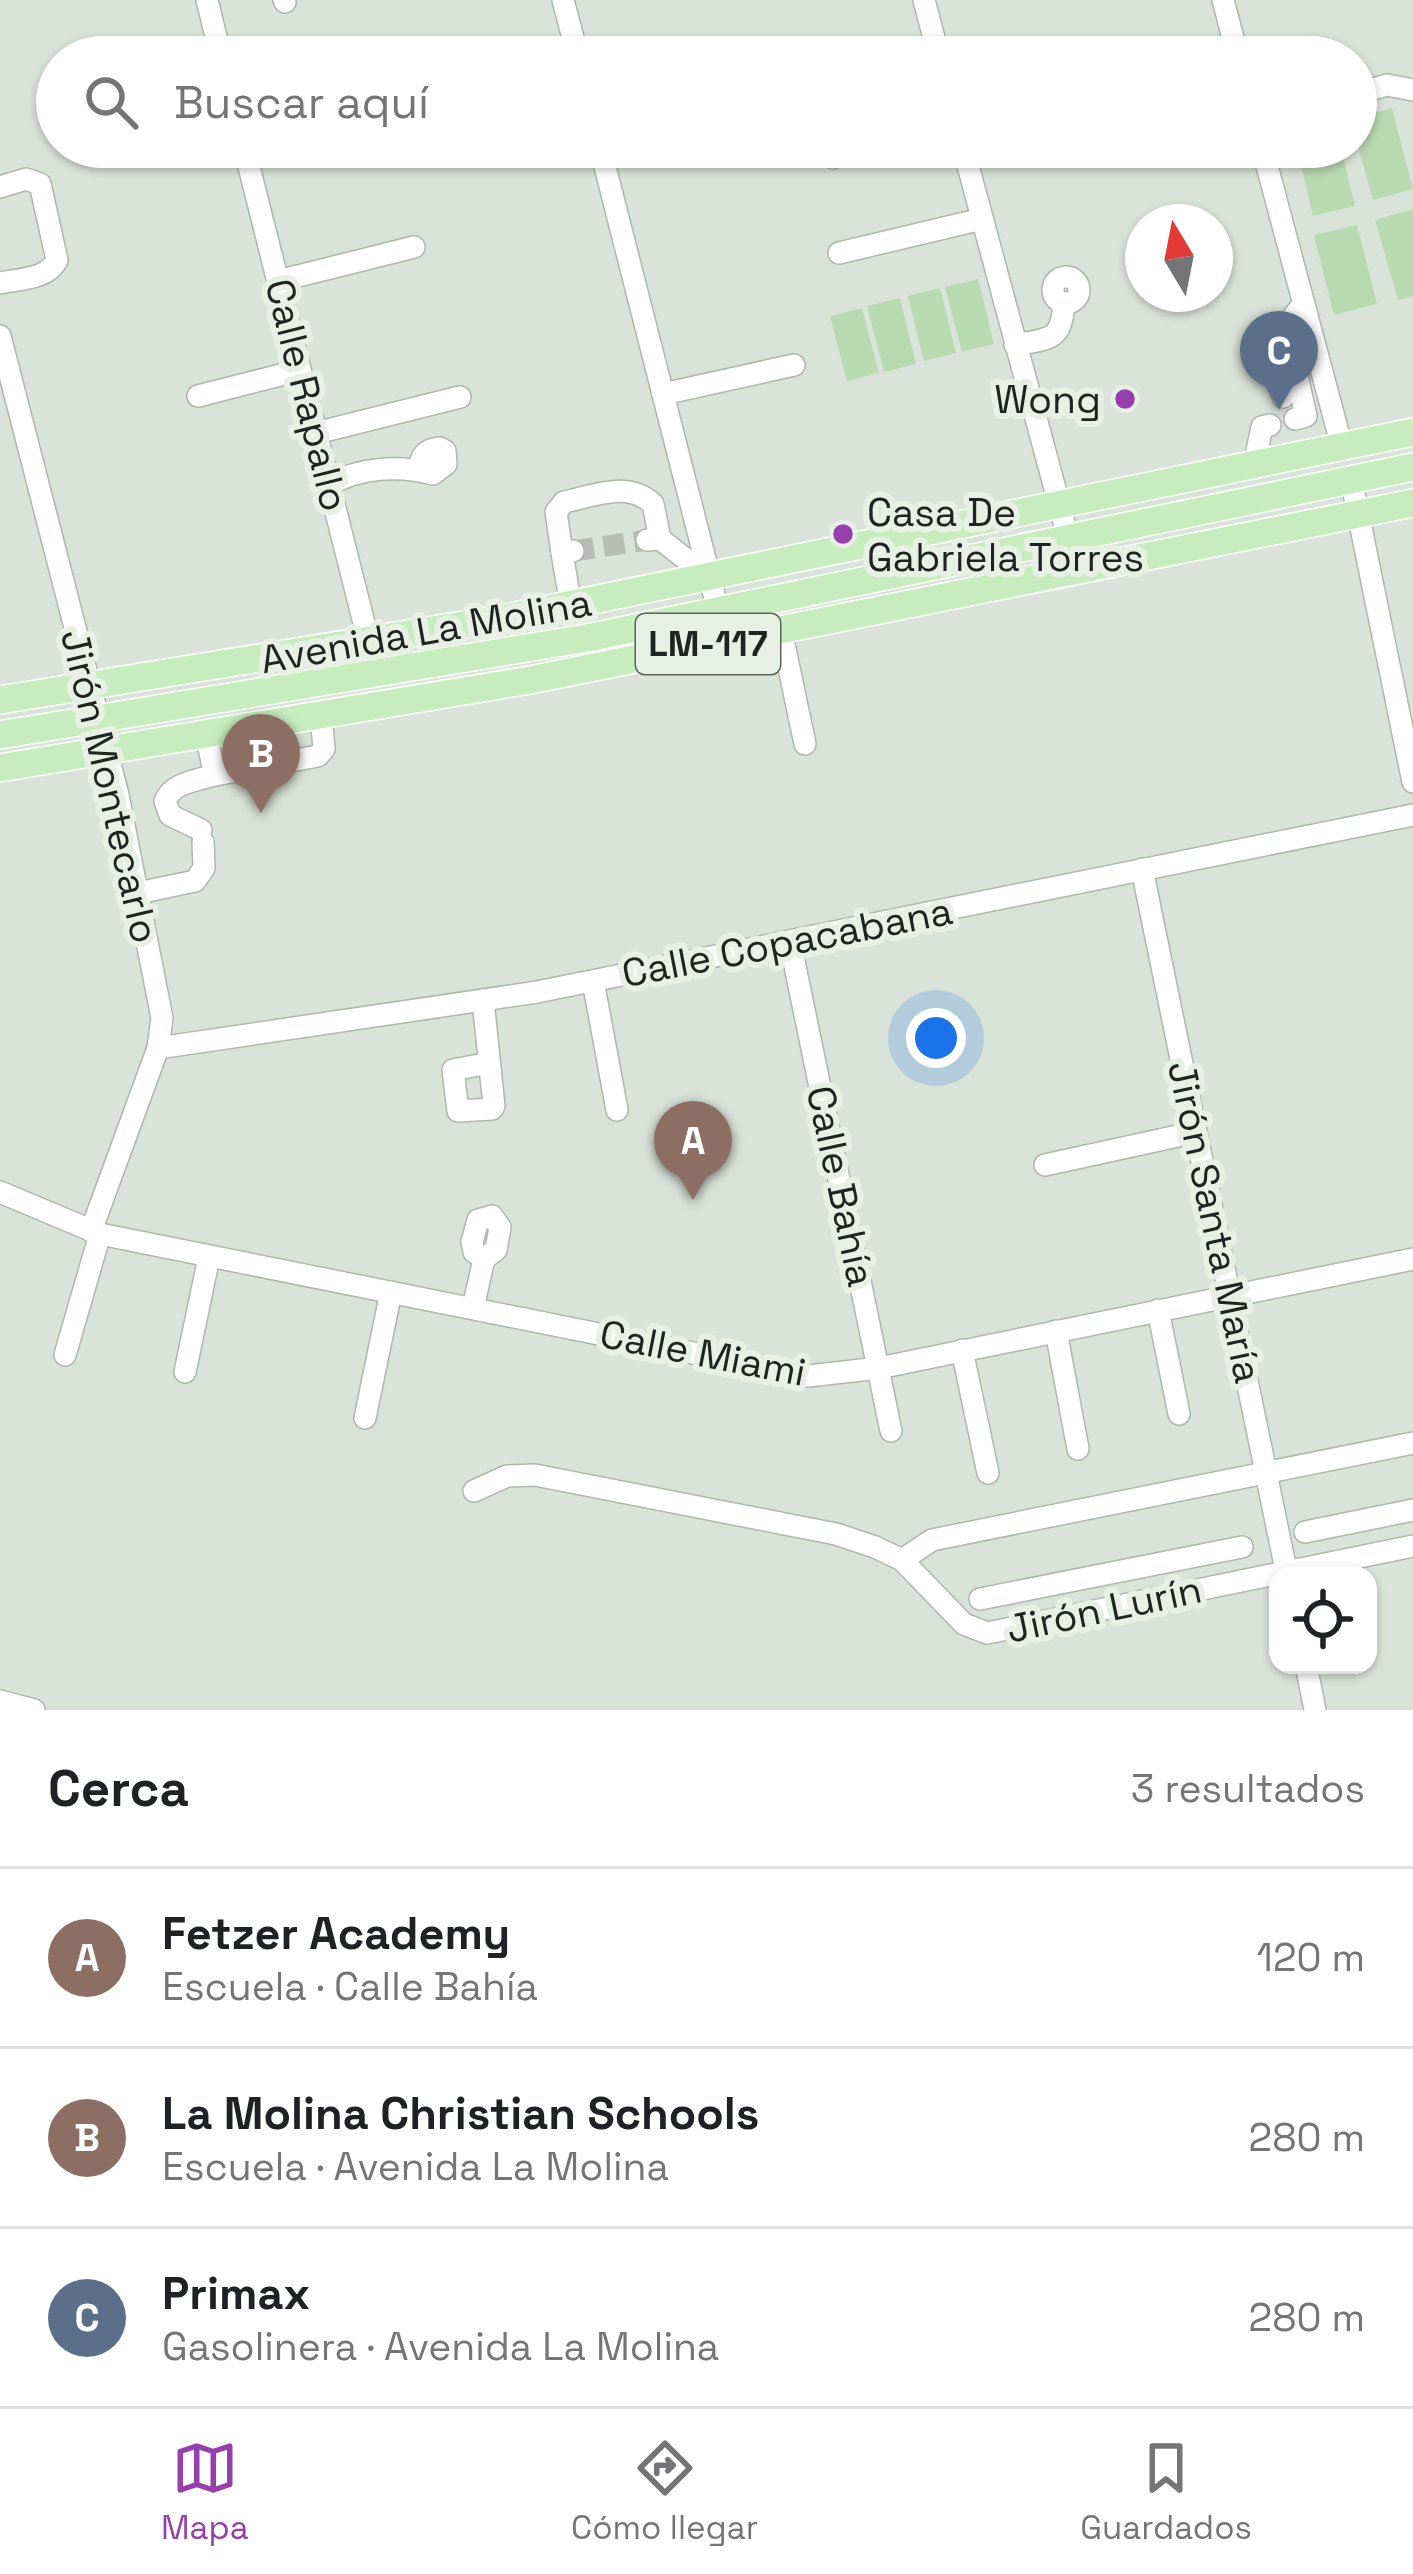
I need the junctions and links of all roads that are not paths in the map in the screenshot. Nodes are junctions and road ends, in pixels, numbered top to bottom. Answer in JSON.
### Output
{"nodes":[{"id":1,"x":207,"y":0,"type":"edge"},
{"id":2,"x":563,"y":0,"type":"edge"},
{"id":3,"x":924,"y":0,"type":"edge"},
{"id":4,"x":1223,"y":0,"type":"edge"},
{"id":5,"x":216,"y":36,"type":"edge"},
{"id":6,"x":572,"y":36,"type":"edge"},
{"id":7,"x":933,"y":36,"type":"edge"},
{"id":8,"x":1232,"y":36,"type":"edge"},
{"id":9,"x":1377,"y":89,"type":"edge"},
{"id":10,"x":1413,"y":90,"type":"edge"},
{"id":11,"x":249,"y":168,"type":"edge"},
{"id":12,"x":605,"y":168,"type":"edge"},
{"id":13,"x":969,"y":168,"type":"edge"},
{"id":14,"x":1268,"y":168,"type":"edge"},
{"id":15,"x":0,"y":187,"type":"edge"},
{"id":16,"x":982,"y":219,"type":"junction"},
{"id":17,"x":414,"y":247,"type":"dead end"},
{"id":18,"x":839,"y":253,"type":"dead end"},
{"id":19,"x":278,"y":281,"type":"junction"},
{"id":20,"x":0,"y":284,"type":"edge"},
{"id":21,"x":1064,"y":303,"type":"dead end"},
{"id":22,"x":1304,"y":303,"type":"junction"},
{"id":23,"x":1286,"y":326,"type":"junction"},
{"id":24,"x":0,"y":336,"type":"edge"},
{"id":25,"x":1015,"y":345,"type":"junction"},
{"id":26,"x":794,"y":365,"type":"dead end"},
{"id":27,"x":300,"y":370,"type":"junction"},
{"id":28,"x":662,"y":394,"type":"junction"},
{"id":29,"x":198,"y":396,"type":"dead end"},
{"id":30,"x":1283,"y":397,"type":"dead end"},
{"id":31,"x":460,"y":398,"type":"dead end"},
{"id":32,"x":1270,"y":425,"type":"dead end"},
{"id":33,"x":316,"y":433,"type":"junction"},
{"id":34,"x":1316,"y":433,"type":"junction"},
{"id":35,"x":1413,"y":433,"type":"edge"},
{"id":36,"x":1413,"y":463,"type":"edge"},
{"id":37,"x":1254,"y":465,"type":"junction"},
{"id":38,"x":419,"y":469,"type":"dead end"},
{"id":39,"x":1352,"y":479,"type":"junction"},
{"id":40,"x":329,"y":485,"type":"junction"},
{"id":41,"x":1413,"y":503,"type":"edge"},
{"id":42,"x":1061,"y":505,"type":"junction"},
{"id":43,"x":1207,"y":508,"type":"junction"},
{"id":44,"x":1358,"y":514,"type":"junction"},
{"id":45,"x":1068,"y":537,"type":"junction"},
{"id":46,"x":1082,"y":569,"type":"junction"},
{"id":47,"x":710,"y":578,"type":"junction"},
{"id":48,"x":571,"y":606,"type":"junction"},
{"id":49,"x":718,"y":610,"type":"junction"},
{"id":50,"x":781,"y":630,"type":"junction"},
{"id":51,"x":369,"y":643,"type":"junction"},
{"id":52,"x":1402,"y":671,"type":"edge"},
{"id":53,"x":88,"y":687,"type":"junction"},
{"id":54,"x":0,"y":700,"type":"edge"},
{"id":55,"x":321,"y":715,"type":"junction"},
{"id":56,"x":96,"y":720,"type":"junction"},
{"id":57,"x":0,"y":734,"type":"edge"},
{"id":58,"x":206,"y":735,"type":"junction"},
{"id":59,"x":806,"y":744,"type":"dead end"},
{"id":60,"x":106,"y":752,"type":"junction"},
{"id":61,"x":1410,"y":752,"type":"edge"},
{"id":62,"x":0,"y":768,"type":"edge"},
{"id":63,"x":214,"y":775,"type":"junction"},
{"id":64,"x":1413,"y":782,"type":"edge"},
{"id":65,"x":1413,"y":815,"type":"edge"},
{"id":66,"x":1142,"y":869,"type":"junction"},
{"id":67,"x":138,"y":893,"type":"junction"},
{"id":68,"x":790,"y":942,"type":"junction"},
{"id":69,"x":593,"y":981,"type":"junction"},
{"id":70,"x":483,"y":1000,"type":"junction"},
{"id":71,"x":158,"y":1048,"type":"junction"},
{"id":72,"x":489,"y":1063,"type":"dead end"},
{"id":73,"x":617,"y":1110,"type":"dead end"},
{"id":74,"x":1196,"y":1132,"type":"junction"},
{"id":75,"x":1045,"y":1165,"type":"dead end"},
{"id":76,"x":0,"y":1192,"type":"edge"},
{"id":77,"x":95,"y":1232,"type":"junction"},
{"id":78,"x":209,"y":1256,"type":"junction"},
{"id":79,"x":484,"y":1259,"type":"dead end"},
{"id":80,"x":1413,"y":1259,"type":"edge"},
{"id":81,"x":391,"y":1292,"type":"junction"},
{"id":82,"x":1230,"y":1297,"type":"junction"},
{"id":83,"x":473,"y":1308,"type":"junction"},
{"id":84,"x":1158,"y":1310,"type":"junction"},
{"id":85,"x":1056,"y":1330,"type":"junction"},
{"id":86,"x":962,"y":1350,"type":"junction"},
{"id":87,"x":65,"y":1354,"type":"dead end"},
{"id":88,"x":879,"y":1368,"type":"junction"},
{"id":89,"x":185,"y":1372,"type":"dead end"},
{"id":90,"x":1179,"y":1414,"type":"dead end"},
{"id":91,"x":365,"y":1418,"type":"dead end"},
{"id":92,"x":891,"y":1431,"type":"dead end"},
{"id":93,"x":1413,"y":1443,"type":"edge"},
{"id":94,"x":1078,"y":1449,"type":"dead end"},
{"id":95,"x":1266,"y":1471,"type":"junction"},
{"id":96,"x":988,"y":1473,"type":"dead end"},
{"id":97,"x":474,"y":1491,"type":"dead end"},
{"id":98,"x":1413,"y":1510,"type":"edge"},
{"id":99,"x":1342,"y":1525,"type":"junction"},
{"id":100,"x":1305,"y":1532,"type":"dead end"},
{"id":101,"x":1242,"y":1546,"type":"dead end"},
{"id":102,"x":1413,"y":1546,"type":"edge"},
{"id":103,"x":1216,"y":1552,"type":"junction"},
{"id":104,"x":1349,"y":1559,"type":"junction"},
{"id":105,"x":902,"y":1560,"type":"junction"},
{"id":106,"x":1286,"y":1566,"type":"edge"},
{"id":107,"x":1318,"y":1566,"type":"edge"},
{"id":108,"x":1269,"y":1576,"type":"edge"},
{"id":109,"x":1222,"y":1585,"type":"junction"},
{"id":110,"x":1044,"y":1586,"type":"junction"},
{"id":111,"x":980,"y":1599,"type":"dead end"},
{"id":112,"x":1051,"y":1620,"type":"junction"},
{"id":113,"x":1308,"y":1674,"type":"edge"},
{"id":114,"x":0,"y":1701,"type":"edge"},
{"id":115,"x":34,"y":1710,"type":"edge"},
{"id":116,"x":1315,"y":1710,"type":"edge"}],
"edges":[{"from":1,"to":5,"type":"street"},
{"from":2,"to":6,"type":"street"},
{"from":3,"to":7,"type":"street"},
{"from":4,"to":8,"type":"street"},
{"from":9,"to":10,"type":"street"},
{"from":11,"to":19,"type":"street","name":"Calle Rapallo"},
{"from":12,"to":28,"type":"street"},
{"from":13,"to":16,"type":"street"},
{"from":14,"to":22,"type":"street"},
{"from":15,"to":20,"type":"street"},
{"from":16,"to":18,"type":"street"},
{"from":16,"to":25,"type":"street"},
{"from":17,"to":19,"type":"street"},
{"from":19,"to":27,"type":"street","name":"Calle Rapallo"},
{"from":21,"to":25,"type":"street"},
{"from":22,"to":23,"type":"street"},
{"from":22,"to":34,"type":"street"},
{"from":23,"to":30,"type":"street"},
{"from":23,"to":34,"type":"street"},
{"from":24,"to":53,"type":"street","name":"Jirón Montecarlo"},
{"from":25,"to":42,"type":"street"},
{"from":26,"to":28,"type":"street"},
{"from":27,"to":29,"type":"street"},
{"from":27,"to":33,"type":"street","name":"Calle Rapallo"},
{"from":28,"to":47,"type":"street"},
{"from":31,"to":33,"type":"street"},
{"from":32,"to":37,"type":"street"},
{"from":33,"to":40,"type":"street","name":"Calle Rapallo"},
{"from":34,"to":35,"type":"main road","name":"Avenida La Molina","number":"LM-117"},
{"from":34,"to":36,"type":"main road"},
{"from":34,"to":37,"type":"main road","name":"Avenida La Molina","number":"LM-117"},
{"from":36,"to":39,"type":"main road","name":"Avenida La Molina","number":"LM-117"},
{"from":37,"to":42,"type":"main road","name":"Avenida La Molina","number":"LM-117"},
{"from":37,"to":43,"type":"main road"},
{"from":38,"to":40,"type":"street"},
{"from":39,"to":43,"type":"main road","name":"Avenida La Molina","number":"LM-117"},
{"from":39,"to":44,"type":"street"},
{"from":40,"to":51,"type":"street","name":"Calle Rapallo"},
{"from":41,"to":44,"type":"main road","name":"Avenida La Molina","number":"LM-117"},
{"from":42,"to":45,"type":"street"},
{"from":42,"to":47,"type":"main road","name":"Avenida La Molina","number":"LM-117"},
{"from":43,"to":45,"type":"main road","name":"Avenida La Molina","number":"LM-117"},
{"from":44,"to":46,"type":"main road","name":"Avenida La Molina","number":"LM-117"},
{"from":44,"to":52,"type":"street"},
{"from":45,"to":46,"type":"street"},
{"from":45,"to":49,"type":"main road","name":"Avenida La Molina","number":"LM-117"},
{"from":46,"to":50,"type":"main road","name":"Avenida La Molina","number":"LM-117"},
{"from":47,"to":48,"type":"main road","name":"Avenida La Molina","number":"LM-117"},
{"from":47,"to":48,"type":"street"},
{"from":47,"to":49,"type":"street"},
{"from":48,"to":51,"type":"main road","name":"Avenida La Molina","number":"LM-117"},
{"from":49,"to":56,"type":"main road","name":"Avenida La Molina","number":"LM-117"},
{"from":50,"to":55,"type":"main road","name":"Avenida La Molina","number":"LM-117"},
{"from":50,"to":59,"type":"street"},
{"from":51,"to":53,"type":"main road","name":"Avenida La Molina","number":"LM-117"},
{"from":52,"to":61,"type":"street"},
{"from":53,"to":54,"type":"main road","name":"Avenida La Molina","number":"LM-117"},
{"from":53,"to":56,"type":"street","name":"Jirón Montecarlo"},
{"from":55,"to":58,"type":"main road","name":"Avenida La Molina","number":"LM-117"},
{"from":55,"to":63,"type":"street"},
{"from":56,"to":57,"type":"main road","name":"Avenida La Molina","number":"LM-117"},
{"from":56,"to":60,"type":"street","name":"Jirón Montecarlo"},
{"from":58,"to":60,"type":"main road","name":"Avenida La Molina","number":"LM-117"},
{"from":58,"to":63,"type":"street"},
{"from":60,"to":62,"type":"main road","name":"Avenida La Molina","number":"LM-117"},
{"from":60,"to":67,"type":"street","name":"Jirón Montecarlo"},
{"from":61,"to":64,"type":"street"},
{"from":63,"to":67,"type":"street"},
{"from":65,"to":66,"type":"street","name":"Calle Copacabana"},
{"from":66,"to":68,"type":"street","name":"Calle Copacabana"},
{"from":66,"to":74,"type":"street","name":"Jirón Santa María"},
{"from":67,"to":71,"type":"street","name":"Jirón Montecarlo"},
{"from":68,"to":69,"type":"street","name":"Calle Copacabana"},
{"from":68,"to":88,"type":"street","name":"Calle Bahía"},
{"from":69,"to":70,"type":"street","name":"Calle Copacabana"},
{"from":69,"to":73,"type":"street"},
{"from":70,"to":71,"type":"street","name":"Calle Copacabana"},
{"from":70,"to":72,"type":"street"},
{"from":71,"to":77,"type":"street","name":"Jirón Montecarlo"},
{"from":74,"to":75,"type":"street"},
{"from":74,"to":82,"type":"street","name":"Jirón Santa María"},
{"from":76,"to":77,"type":"street","name":"Calle Miami"},
{"from":77,"to":78,"type":"street","name":"Calle Miami"},
{"from":77,"to":87,"type":"street","name":"Jirón Montecarlo"},
{"from":78,"to":81,"type":"street","name":"Calle Miami"},
{"from":78,"to":89,"type":"street"},
{"from":79,"to":83,"type":"street"},
{"from":80,"to":82,"type":"street","name":"Calle Miami"},
{"from":81,"to":83,"type":"street","name":"Calle Miami"},
{"from":81,"to":91,"type":"street"},
{"from":82,"to":84,"type":"street","name":"Calle Miami"},
{"from":82,"to":95,"type":"street","name":"Jirón Santa María"},
{"from":83,"to":88,"type":"street","name":"Calle Miami"},
{"from":84,"to":85,"type":"street","name":"Calle Miami"},
{"from":84,"to":90,"type":"street"},
{"from":85,"to":86,"type":"street","name":"Calle Miami"},
{"from":85,"to":94,"type":"street"},
{"from":86,"to":88,"type":"street","name":"Calle Miami"},
{"from":86,"to":96,"type":"street"},
{"from":88,"to":92,"type":"street","name":"Calle Bahía"},
{"from":93,"to":95,"type":"street"},
{"from":95,"to":105,"type":"street"},
{"from":95,"to":106,"type":"street","name":"Jirón Santa María"},
{"from":97,"to":105,"type":"street","name":"Jirón Lurín"},
{"from":98,"to":99,"type":"street"},
{"from":99,"to":100,"type":"street"},
{"from":99,"to":104,"type":"street"},
{"from":101,"to":103,"type":"street"},
{"from":102,"to":104,"type":"street","name":"Jirón Lurín"},
{"from":103,"to":109,"type":"street"},
{"from":103,"to":110,"type":"street"},
{"from":104,"to":107,"type":"street","name":"Jirón Lurín"},
{"from":105,"to":112,"type":"street","name":"Jirón Lurín"},
{"from":108,"to":109,"type":"street","name":"Jirón Lurín"},
{"from":109,"to":112,"type":"street","name":"Jirón Lurín"},
{"from":110,"to":111,"type":"street"},
{"from":110,"to":112,"type":"street"},
{"from":113,"to":116,"type":"street"},
{"from":114,"to":115,"type":"street"}]}
